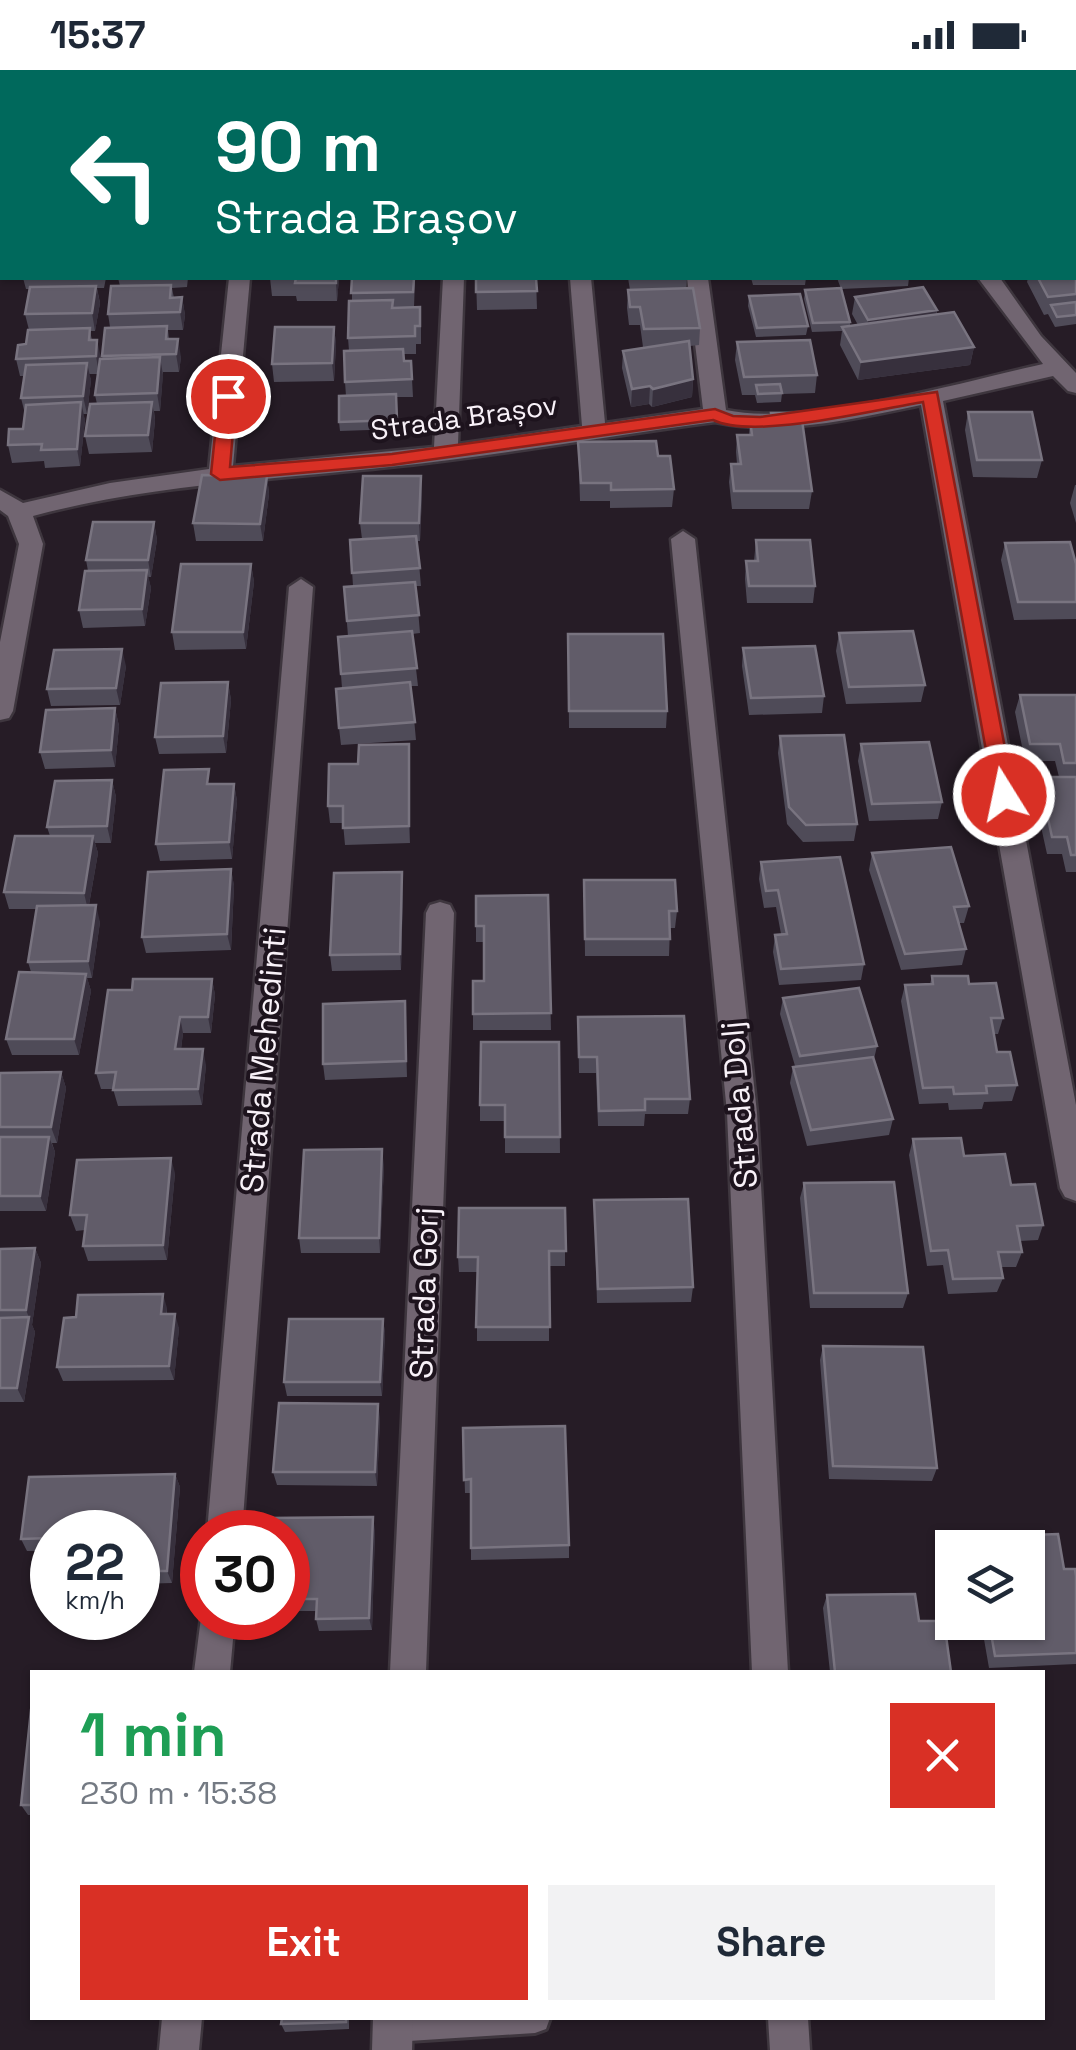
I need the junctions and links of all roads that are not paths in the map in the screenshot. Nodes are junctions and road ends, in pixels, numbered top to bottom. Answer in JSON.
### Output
{"nodes":[{"id":1,"x":239,"y":280,"type":"edge"},
{"id":2,"x":453,"y":280,"type":"edge"},
{"id":3,"x":580,"y":280,"type":"edge"},
{"id":4,"x":697,"y":280,"type":"edge"},
{"id":5,"x":990,"y":280,"type":"edge"},
{"id":6,"x":1057,"y":368,"type":"junction"},
{"id":7,"x":1076,"y":386,"type":"edge"},
{"id":8,"x":930,"y":396,"type":"junction"},
{"id":9,"x":715,"y":415,"type":"junction"},
{"id":10,"x":594,"y":429,"type":"junction"},
{"id":11,"x":446,"y":452,"type":"junction"},
{"id":12,"x":220,"y":474,"type":"junction"},
{"id":13,"x":10,"y":505,"type":"edge"},
{"id":14,"x":683,"y":539,"type":"dead end"},
{"id":15,"x":301,"y":587,"type":"dead end"},
{"id":16,"x":0,"y":711,"type":"edge"},
{"id":17,"x":440,"y":913,"type":"dead end"},
{"id":18,"x":1076,"y":1188,"type":"edge"},
{"id":19,"x":226,"y":1510,"type":"edge"},
{"id":20,"x":215,"y":1640,"type":"edge"},
{"id":21,"x":212,"y":1670,"type":"edge"},
{"id":22,"x":408,"y":1670,"type":"edge"},
{"id":23,"x":770,"y":1670,"type":"edge"},
{"id":24,"x":182,"y":2020,"type":"edge"},
{"id":25,"x":514,"y":2020,"type":"edge"},
{"id":26,"x":788,"y":2020,"type":"edge"},
{"id":27,"x":393,"y":2032,"type":"edge"},
{"id":28,"x":179,"y":2050,"type":"edge"},
{"id":29,"x":790,"y":2050,"type":"edge"}],
"edges":[{"from":1,"to":12,"type":"street"},
{"from":2,"to":11,"type":"street"},
{"from":3,"to":10,"type":"street"},
{"from":4,"to":9,"type":"street"},
{"from":5,"to":6,"type":"street"},
{"from":6,"to":7,"type":"street"},
{"from":6,"to":8,"type":"street","name":"Strada Brașov"},
{"from":8,"to":9,"type":"street","name":"Strada Brașov"},
{"from":8,"to":18,"type":"street"},
{"from":9,"to":10,"type":"street","name":"Strada Brașov"},
{"from":10,"to":11,"type":"street","name":"Strada Brașov"},
{"from":11,"to":12,"type":"street","name":"Strada Brașov"},
{"from":12,"to":13,"type":"street","name":"Strada Brașov"},
{"from":13,"to":16,"type":"street"},
{"from":14,"to":23,"type":"street","name":"Strada Dolj"},
{"from":15,"to":19,"type":"street","name":"Strada Mehedinti"},
{"from":17,"to":22,"type":"street","name":"Strada Gorj"},
{"from":20,"to":21,"type":"street"},
{"from":24,"to":28,"type":"street"},
{"from":25,"to":27,"type":"lane"},
{"from":26,"to":29,"type":"street"}]}
